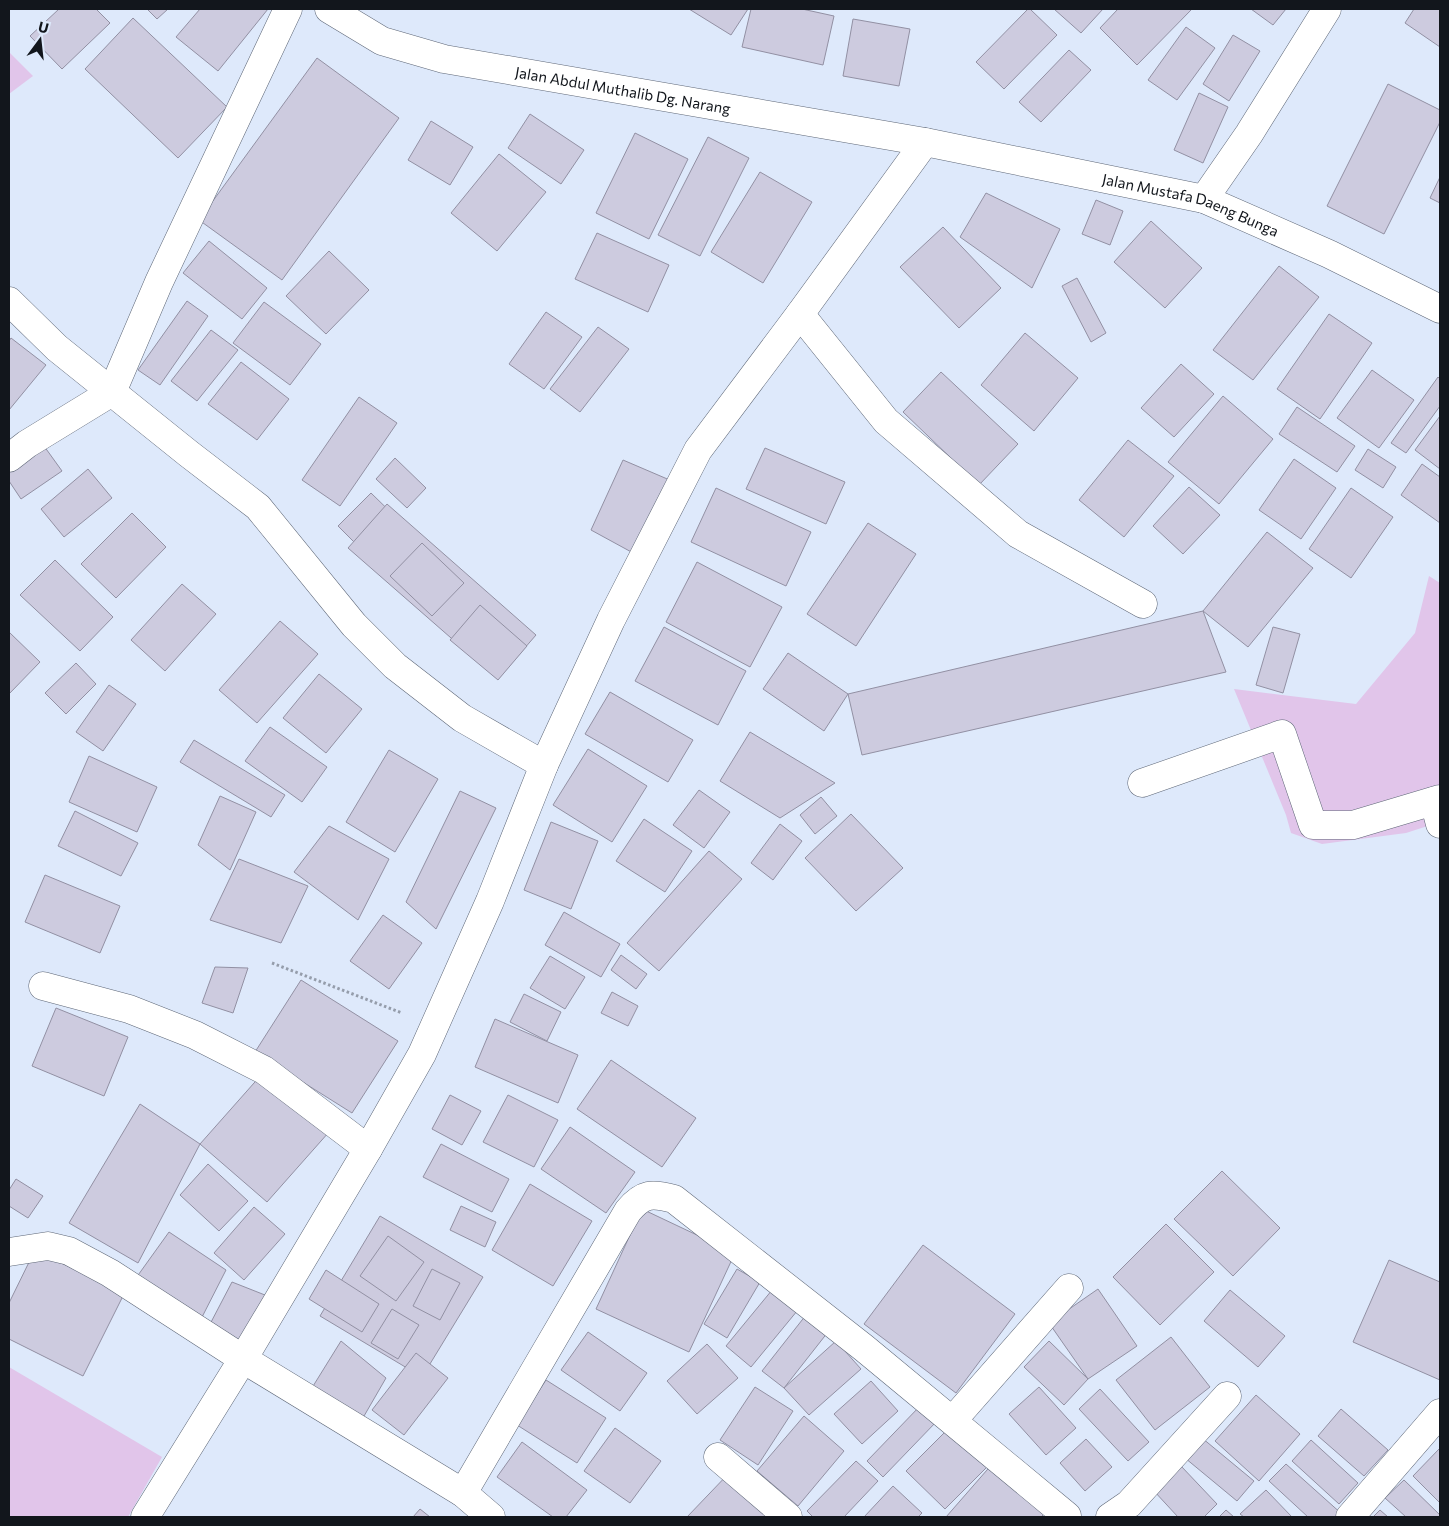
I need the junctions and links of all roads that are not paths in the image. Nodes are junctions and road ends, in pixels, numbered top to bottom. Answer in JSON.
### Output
{"nodes":[{"id":1,"x":288,"y":9,"type":"edge"},
{"id":2,"x":329,"y":9,"type":"edge"},
{"id":3,"x":1327,"y":9,"type":"edge"},
{"id":4,"x":925,"y":142,"type":"junction"},
{"id":5,"x":1204,"y":199,"type":"junction"},
{"id":6,"x":9,"y":301,"type":"edge"},
{"id":7,"x":1440,"y":309,"type":"edge"},
{"id":8,"x":800,"y":314,"type":"junction"},
{"id":9,"x":112,"y":392,"type":"junction"},
{"id":10,"x":9,"y":458,"type":"edge"},
{"id":11,"x":1143,"y":604,"type":"dead end"},
{"id":12,"x":544,"y":764,"type":"junction"},
{"id":13,"x":1142,"y":783,"type":"dead end"},
{"id":14,"x":1438,"y":808,"type":"edge"},
{"id":15,"x":43,"y":986,"type":"dead end"},
{"id":16,"x":368,"y":1149,"type":"junction"},
{"id":17,"x":9,"y":1252,"type":"edge"},
{"id":18,"x":1069,"y":1288,"type":"dead end"},
{"id":19,"x":243,"y":1359,"type":"junction"},
{"id":20,"x":1227,"y":1396,"type":"dead end"},
{"id":21,"x":1440,"y":1414,"type":"edge"},
{"id":22,"x":953,"y":1420,"type":"junction"},
{"id":23,"x":718,"y":1457,"type":"dead end"},
{"id":24,"x":463,"y":1493,"type":"junction"},
{"id":25,"x":145,"y":1517,"type":"edge"},
{"id":26,"x":491,"y":1517,"type":"edge"},
{"id":27,"x":788,"y":1517,"type":"edge"},
{"id":28,"x":1067,"y":1517,"type":"edge"},
{"id":29,"x":1110,"y":1517,"type":"edge"},
{"id":30,"x":1350,"y":1517,"type":"edge"}],
"edges":[{"from":1,"to":9,"type":"street"},
{"from":2,"to":4,"type":"street","name":"Jalan Abdul Muthalib Dg. Narang"},
{"from":3,"to":5,"type":"street"},
{"from":4,"to":5,"type":"street","name":"Jalan Mustafa Daeng Bunga"},
{"from":4,"to":8,"type":"street"},
{"from":5,"to":7,"type":"street","name":"Jalan Mustafa Daeng Bunga"},
{"from":6,"to":9,"type":"street"},
{"from":8,"to":11,"type":"street"},
{"from":8,"to":12,"type":"street"},
{"from":9,"to":10,"type":"street"},
{"from":9,"to":12,"type":"street"},
{"from":12,"to":16,"type":"street"},
{"from":13,"to":14,"type":"street"},
{"from":15,"to":16,"type":"street"},
{"from":16,"to":19,"type":"street"},
{"from":17,"to":19,"type":"street"},
{"from":18,"to":22,"type":"street"},
{"from":19,"to":24,"type":"street"},
{"from":19,"to":25,"type":"street"},
{"from":20,"to":29,"type":"street"},
{"from":21,"to":30,"type":"street"},
{"from":22,"to":24,"type":"street"},
{"from":22,"to":28,"type":"street"},
{"from":23,"to":27,"type":"street"},
{"from":24,"to":26,"type":"street"}]}
